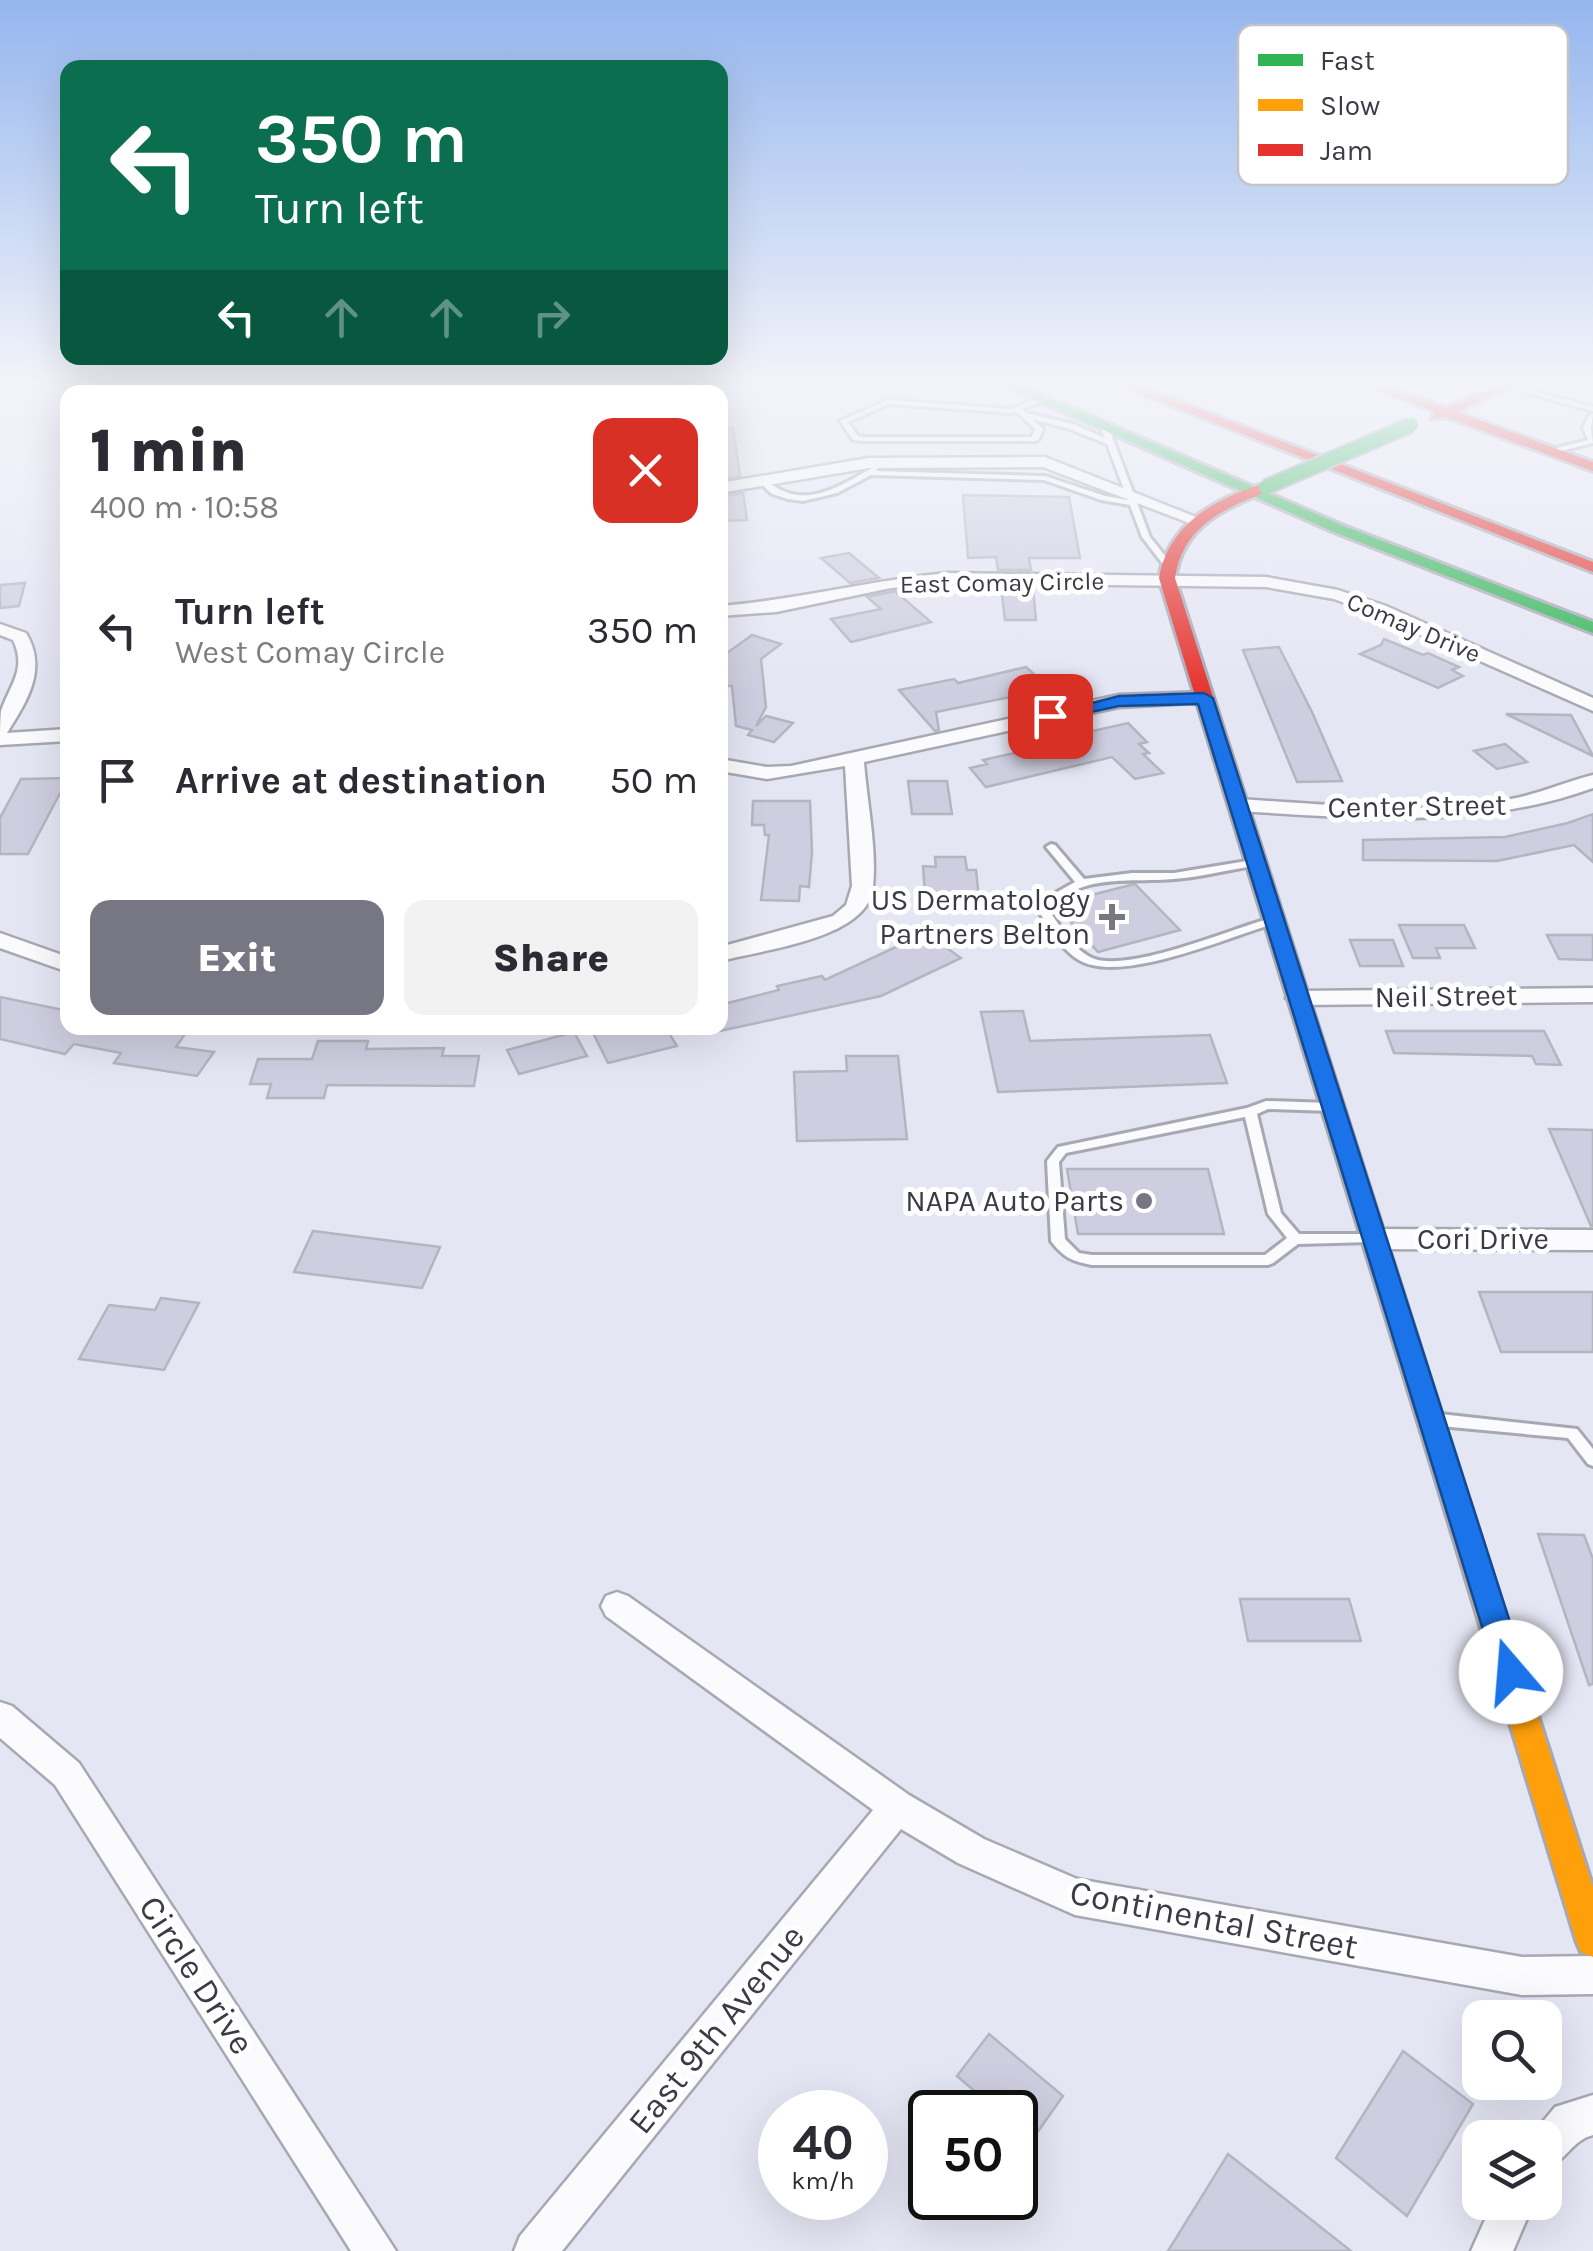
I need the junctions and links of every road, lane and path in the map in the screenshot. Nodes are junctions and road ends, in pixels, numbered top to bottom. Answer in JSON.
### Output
{"nodes":[{"id":1,"x":766,"y":485,"type":"edge"},
{"id":2,"x":845,"y":485,"type":"edge"},
{"id":3,"x":1066,"y":485,"type":"edge"},
{"id":4,"x":1099,"y":485,"type":"edge"},
{"id":5,"x":1126,"y":485,"type":"edge"},
{"id":6,"x":1248,"y":485,"type":"edge"},
{"id":7,"x":1269,"y":485,"type":"edge"},
{"id":8,"x":1378,"y":485,"type":"edge"},
{"id":9,"x":1447,"y":485,"type":"edge"},
{"id":10,"x":1259,"y":489,"type":"junction"},
{"id":11,"x":1131,"y":499,"type":"junction"},
{"id":12,"x":1462,"y":518,"type":"junction"},
{"id":13,"x":1198,"y":522,"type":"junction"},
{"id":14,"x":1578,"y":536,"type":"dead end"},
{"id":15,"x":1593,"y":567,"type":"edge"},
{"id":16,"x":1166,"y":570,"type":"junction"},
{"id":17,"x":1593,"y":579,"type":"edge"},
{"id":18,"x":728,"y":611,"type":"edge"},
{"id":19,"x":0,"y":628,"type":"edge"},
{"id":20,"x":1593,"y":628,"type":"edge"},
{"id":21,"x":1204,"y":698,"type":"junction"},
{"id":22,"x":1593,"y":705,"type":"edge"},
{"id":23,"x":0,"y":729,"type":"edge"},
{"id":24,"x":60,"y":735,"type":"edge"},
{"id":25,"x":0,"y":739,"type":"edge"},
{"id":26,"x":854,"y":760,"type":"junction"},
{"id":27,"x":728,"y":766,"type":"edge"},
{"id":28,"x":1593,"y":781,"type":"edge"},
{"id":29,"x":1238,"y":806,"type":"junction"},
{"id":30,"x":1051,"y":847,"type":"dead end"},
{"id":31,"x":1256,"y":862,"type":"junction"},
{"id":32,"x":1081,"y":883,"type":"junction"},
{"id":33,"x":1274,"y":920,"type":"junction"},
{"id":34,"x":0,"y":940,"type":"edge"},
{"id":35,"x":728,"y":952,"type":"edge"},
{"id":36,"x":60,"y":962,"type":"edge"},
{"id":37,"x":1593,"y":994,"type":"edge"},
{"id":38,"x":1298,"y":998,"type":"junction"},
{"id":39,"x":1332,"y":1107,"type":"junction"},
{"id":40,"x":1250,"y":1112,"type":"junction"},
{"id":41,"x":1295,"y":1239,"type":"junction"},
{"id":42,"x":1374,"y":1239,"type":"junction"},
{"id":43,"x":1593,"y":1240,"type":"edge"},
{"id":44,"x":1430,"y":1420,"type":"junction"},
{"id":45,"x":1572,"y":1433,"type":"junction"},
{"id":46,"x":1593,"y":1435,"type":"edge"},
{"id":47,"x":1593,"y":1460,"type":"edge"},
{"id":48,"x":617,"y":1606,"type":"dead end"},
{"id":49,"x":0,"y":1717,"type":"edge"},
{"id":50,"x":897,"y":1808,"type":"junction"},
{"id":51,"x":1581,"y":1853,"type":"edge"},
{"id":52,"x":1593,"y":1940,"type":"edge"},
{"id":53,"x":1593,"y":1975,"type":"edge"},
{"id":54,"x":1593,"y":2114,"type":"edge"},
{"id":55,"x":1562,"y":2129,"type":"edge"},
{"id":56,"x":1506,"y":2220,"type":"edge"},
{"id":57,"x":375,"y":2251,"type":"edge"},
{"id":58,"x":535,"y":2251,"type":"edge"},
{"id":59,"x":1492,"y":2251,"type":"edge"}],
"edges":[{"from":1,"to":2,"type":"lane"},
{"from":3,"to":11,"type":"lane"},
{"from":4,"to":11,"type":"street"},
{"from":5,"to":11,"type":"lane"},
{"from":6,"to":10,"type":"main road"},
{"from":7,"to":10,"type":"main road","bridge":true},
{"from":8,"to":12,"type":"main road"},
{"from":9,"to":14,"type":"main road"},
{"from":10,"to":13,"type":"main road"},
{"from":10,"to":20,"type":"main road"},
{"from":11,"to":13,"type":"street"},
{"from":11,"to":16,"type":"lane"},
{"from":12,"to":15,"type":"main road"},
{"from":12,"to":17,"type":"main road"},
{"from":13,"to":16,"type":"main road"},
{"from":16,"to":18,"type":"street","name":"East Comay Circle"},
{"from":16,"to":21,"type":"main road"},
{"from":16,"to":22,"type":"street","name":"Comay Drive"},
{"from":19,"to":23,"type":"street"},
{"from":21,"to":26,"type":"street"},
{"from":21,"to":29,"type":"main road"},
{"from":24,"to":25,"type":"street"},
{"from":26,"to":27,"type":"street"},
{"from":26,"to":35,"type":"street"},
{"from":28,"to":29,"type":"street","name":"Center Street"},
{"from":29,"to":31,"type":"main road"},
{"from":30,"to":32,"type":"lane"},
{"from":31,"to":32,"type":"lane"},
{"from":31,"to":33,"type":"main road"},
{"from":32,"to":33,"type":"lane"},
{"from":33,"to":38,"type":"main road"},
{"from":34,"to":36,"type":"street"},
{"from":37,"to":38,"type":"street","name":"Neil Street"},
{"from":38,"to":39,"type":"main road"},
{"from":39,"to":40,"type":"lane"},
{"from":39,"to":42,"type":"main road"},
{"from":40,"to":41,"type":"lane"},
{"from":40,"to":41,"type":"lane"},
{"from":41,"to":42,"type":"lane"},
{"from":42,"to":43,"type":"street","name":"Cori Drive"},
{"from":42,"to":44,"type":"main road"},
{"from":44,"to":45,"type":"lane"},
{"from":44,"to":51,"type":"main road"},
{"from":45,"to":46,"type":"lane"},
{"from":45,"to":47,"type":"lane"},
{"from":48,"to":50,"type":"street","name":"Continental Street"},
{"from":49,"to":57,"type":"street","name":"Circle Drive"},
{"from":50,"to":53,"type":"street","name":"Continental Street"},
{"from":50,"to":58,"type":"street","name":"East 9th Avenue"},
{"from":51,"to":52,"type":"main road"},
{"from":54,"to":55,"type":"street"},
{"from":56,"to":59,"type":"street"}]}
